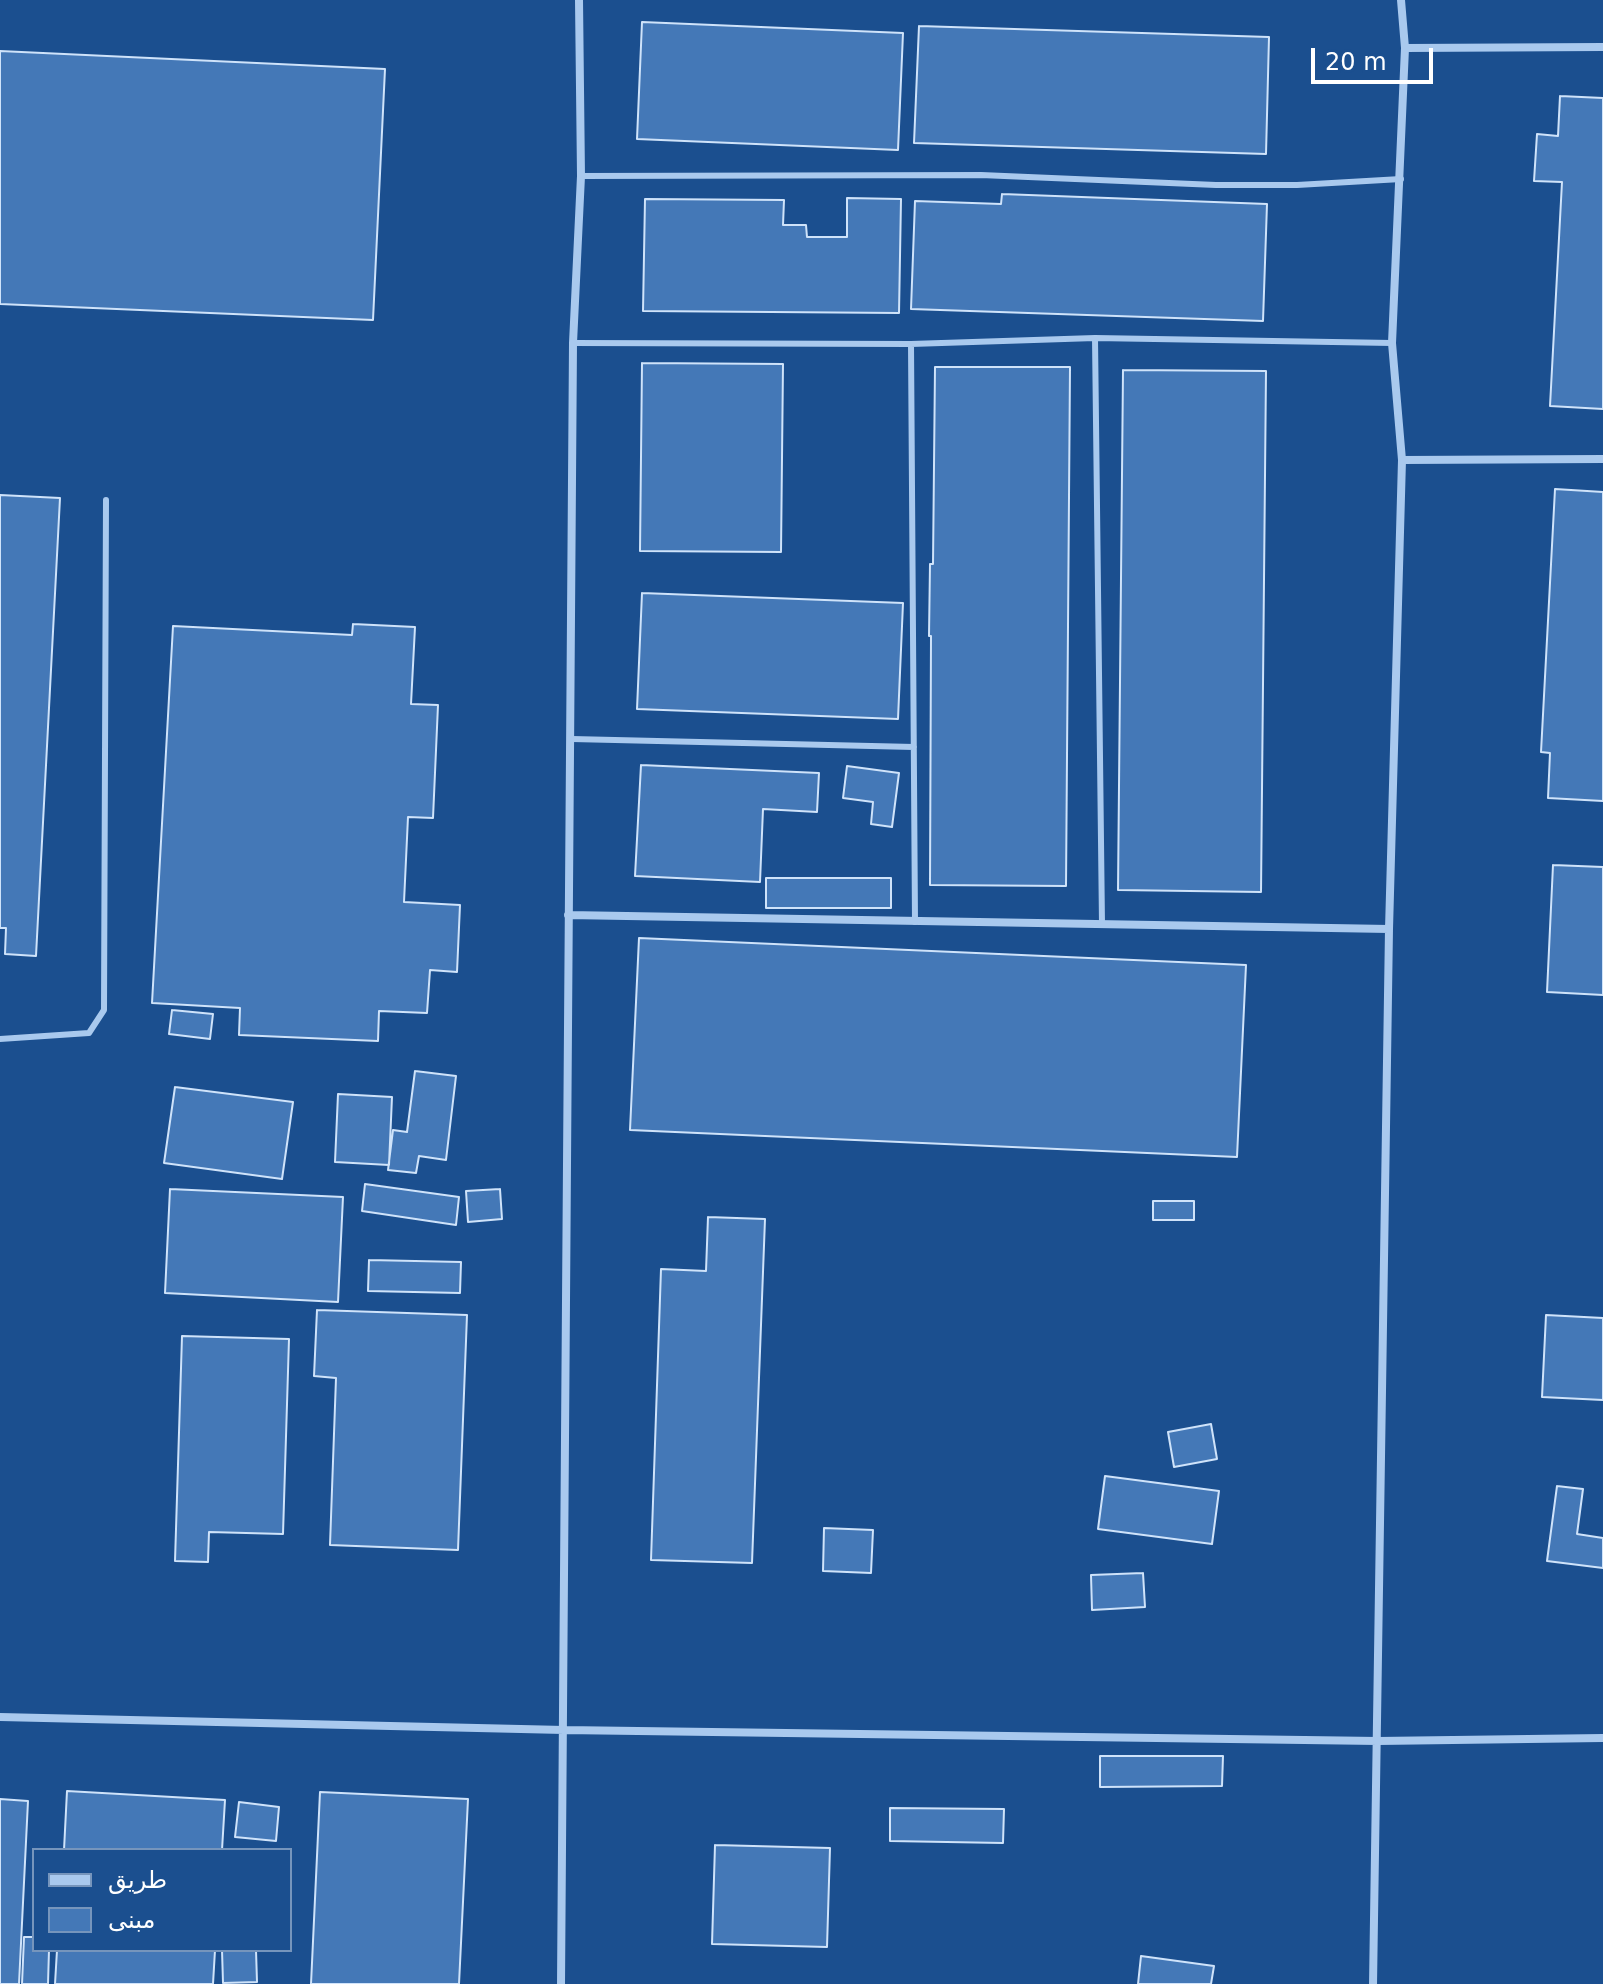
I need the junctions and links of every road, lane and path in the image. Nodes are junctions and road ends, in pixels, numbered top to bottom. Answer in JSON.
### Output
{"nodes":[{"id":1,"x":579,"y":0,"type":"edge"},
{"id":2,"x":1401,"y":0,"type":"edge"},
{"id":3,"x":1603,"y":47,"type":"edge"},
{"id":4,"x":1405,"y":48,"type":"junction"},
{"id":5,"x":581,"y":176,"type":"junction"},
{"id":6,"x":1401,"y":179,"type":"junction"},
{"id":7,"x":1095,"y":338,"type":"junction"},
{"id":8,"x":573,"y":343,"type":"junction"},
{"id":9,"x":1392,"y":343,"type":"junction"},
{"id":10,"x":911,"y":344,"type":"junction"},
{"id":11,"x":1603,"y":459,"type":"edge"},
{"id":12,"x":1402,"y":460,"type":"junction"},
{"id":13,"x":106,"y":500,"type":"dead end"},
{"id":14,"x":572,"y":739,"type":"junction"},
{"id":15,"x":914,"y":747,"type":"junction"},
{"id":16,"x":568,"y":915,"type":"junction"},
{"id":17,"x":915,"y":922,"type":"junction"},
{"id":18,"x":1102,"y":924,"type":"junction"},
{"id":19,"x":1389,"y":929,"type":"junction"},
{"id":20,"x":0,"y":1039,"type":"edge"},
{"id":21,"x":0,"y":1717,"type":"edge"},
{"id":22,"x":564,"y":1730,"type":"junction"},
{"id":23,"x":1603,"y":1738,"type":"edge"},
{"id":24,"x":1378,"y":1741,"type":"junction"},
{"id":25,"x":561,"y":1984,"type":"edge"},
{"id":26,"x":1373,"y":1984,"type":"edge"}],
"edges":[{"from":1,"to":5,"type":"street"},
{"from":2,"to":4,"type":"street"},
{"from":3,"to":4,"type":"street"},
{"from":4,"to":6,"type":"street"},
{"from":5,"to":6,"type":"lane"},
{"from":5,"to":8,"type":"street"},
{"from":6,"to":9,"type":"street"},
{"from":7,"to":9,"type":"lane"},
{"from":7,"to":10,"type":"lane"},
{"from":7,"to":18,"type":"lane"},
{"from":8,"to":10,"type":"lane"},
{"from":8,"to":14,"type":"street"},
{"from":9,"to":12,"type":"street"},
{"from":10,"to":15,"type":"lane"},
{"from":11,"to":12,"type":"street"},
{"from":12,"to":19,"type":"street"},
{"from":13,"to":20,"type":"lane"},
{"from":14,"to":15,"type":"lane"},
{"from":14,"to":16,"type":"street"},
{"from":15,"to":17,"type":"lane"},
{"from":16,"to":17,"type":"street"},
{"from":16,"to":22,"type":"street"},
{"from":17,"to":18,"type":"street"},
{"from":18,"to":19,"type":"street"},
{"from":19,"to":24,"type":"street"},
{"from":21,"to":22,"type":"street"},
{"from":22,"to":24,"type":"street"},
{"from":22,"to":25,"type":"street"},
{"from":23,"to":24,"type":"street"},
{"from":24,"to":26,"type":"street"}]}
